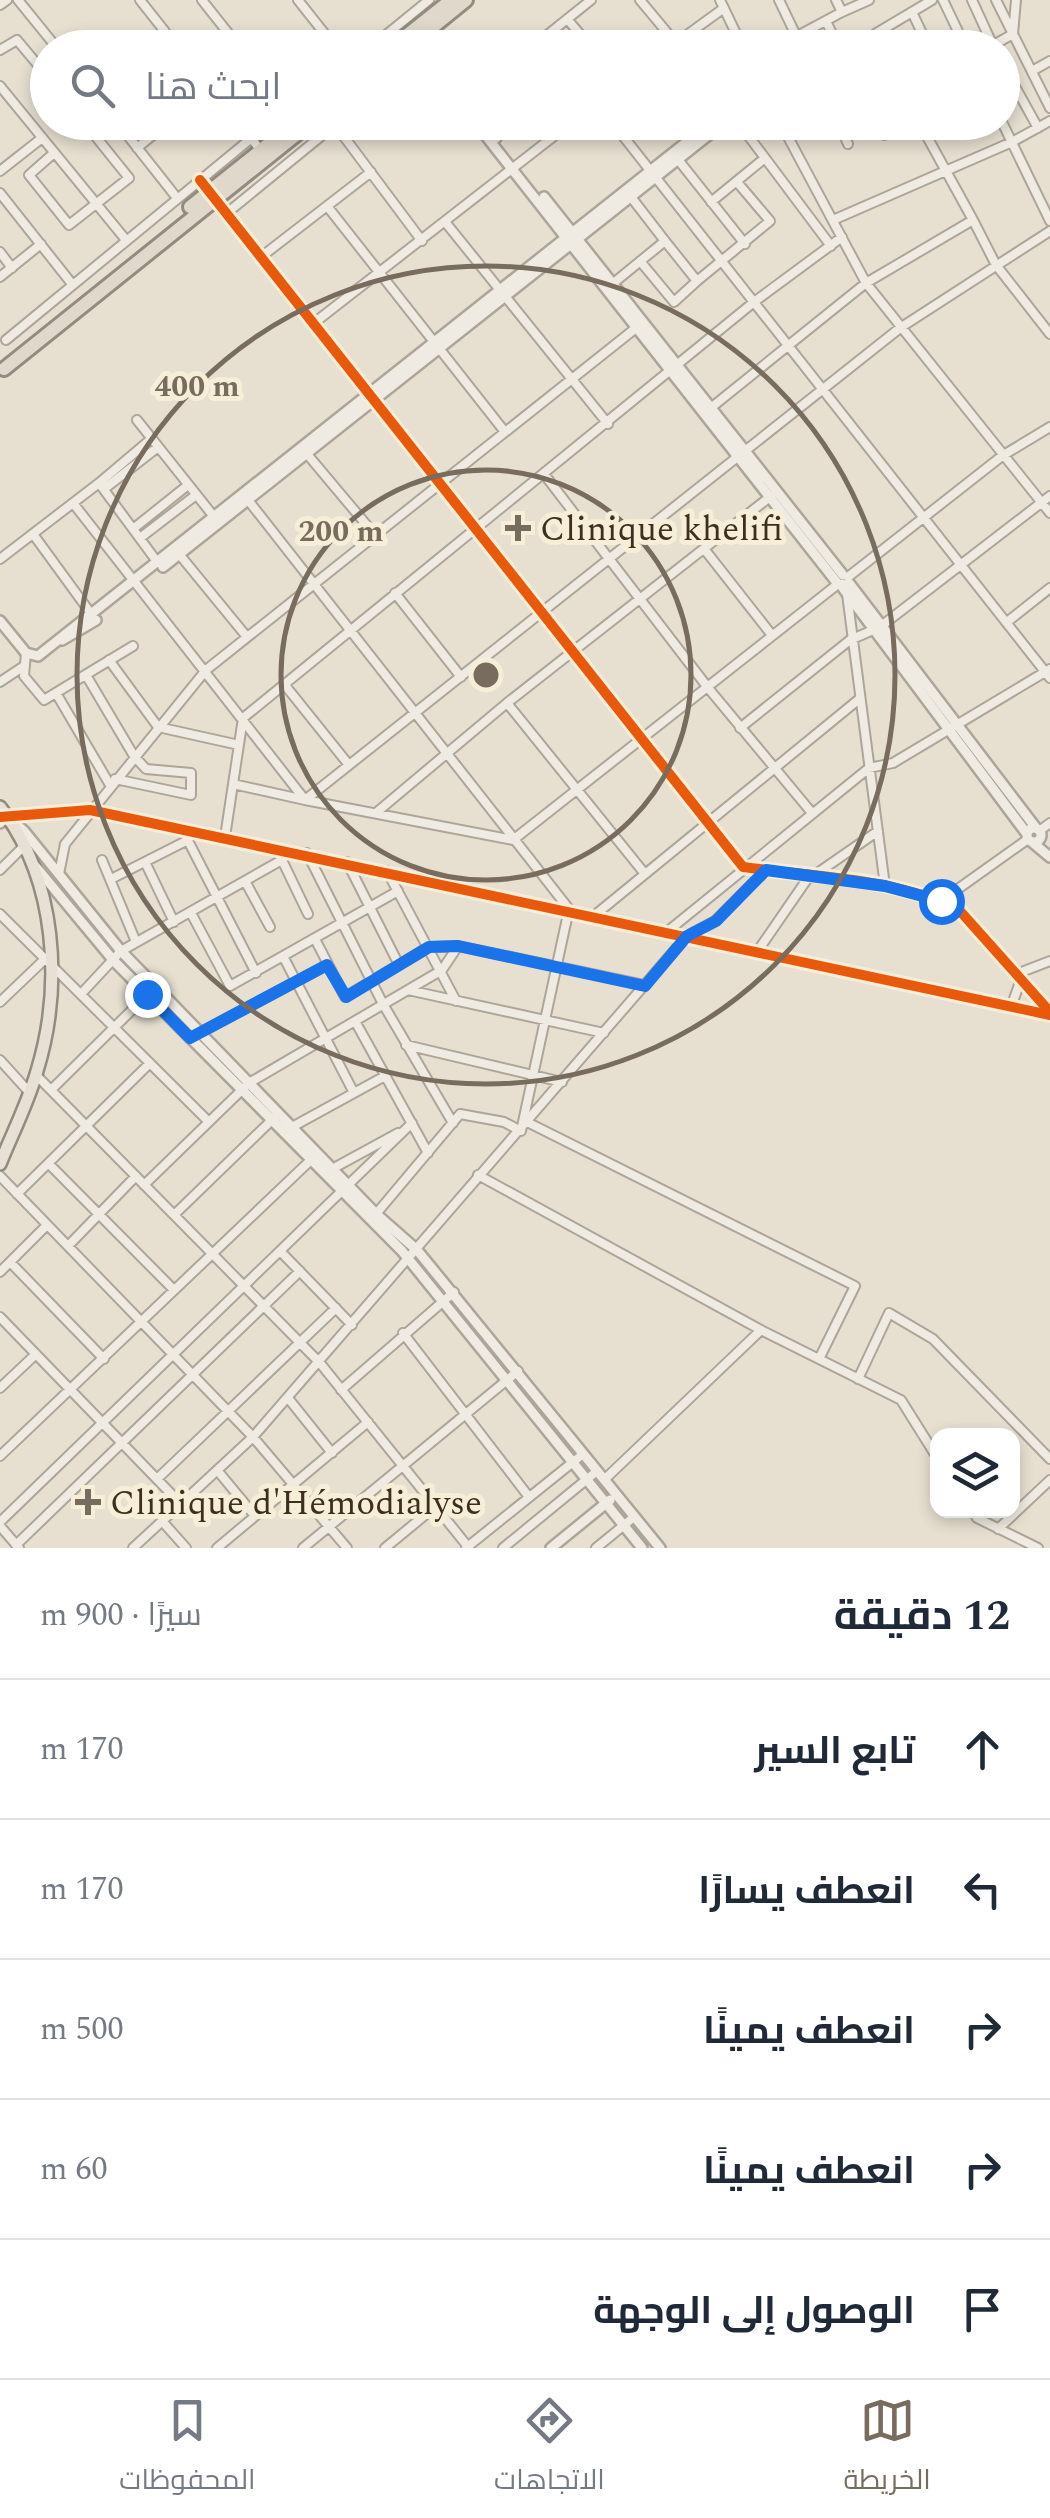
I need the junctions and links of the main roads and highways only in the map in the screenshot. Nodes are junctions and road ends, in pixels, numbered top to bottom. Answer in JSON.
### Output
{"nodes":[{"id":1,"x":451,"y":0,"type":"edge"},
{"id":2,"x":466,"y":0,"type":"edge"},
{"id":3,"x":420,"y":30,"type":"edge"},
{"id":4,"x":423,"y":30,"type":"edge"},
{"id":5,"x":278,"y":140,"type":"edge"},
{"id":6,"x":285,"y":140,"type":"edge"},
{"id":7,"x":265,"y":153,"type":"junction"},
{"id":8,"x":2,"y":371,"type":"edge"},
{"id":9,"x":2,"y":816,"type":"edge"},
{"id":10,"x":0,"y":1164,"type":"edge"}],
"edges":[{"from":1,"to":3,"type":"highway"},
{"from":2,"to":4,"type":"highway"},
{"from":5,"to":7,"type":"highway"},
{"from":6,"to":7,"type":"highway"},
{"from":7,"to":8,"type":"highway"},
{"from":9,"to":10,"type":"main road"}]}
